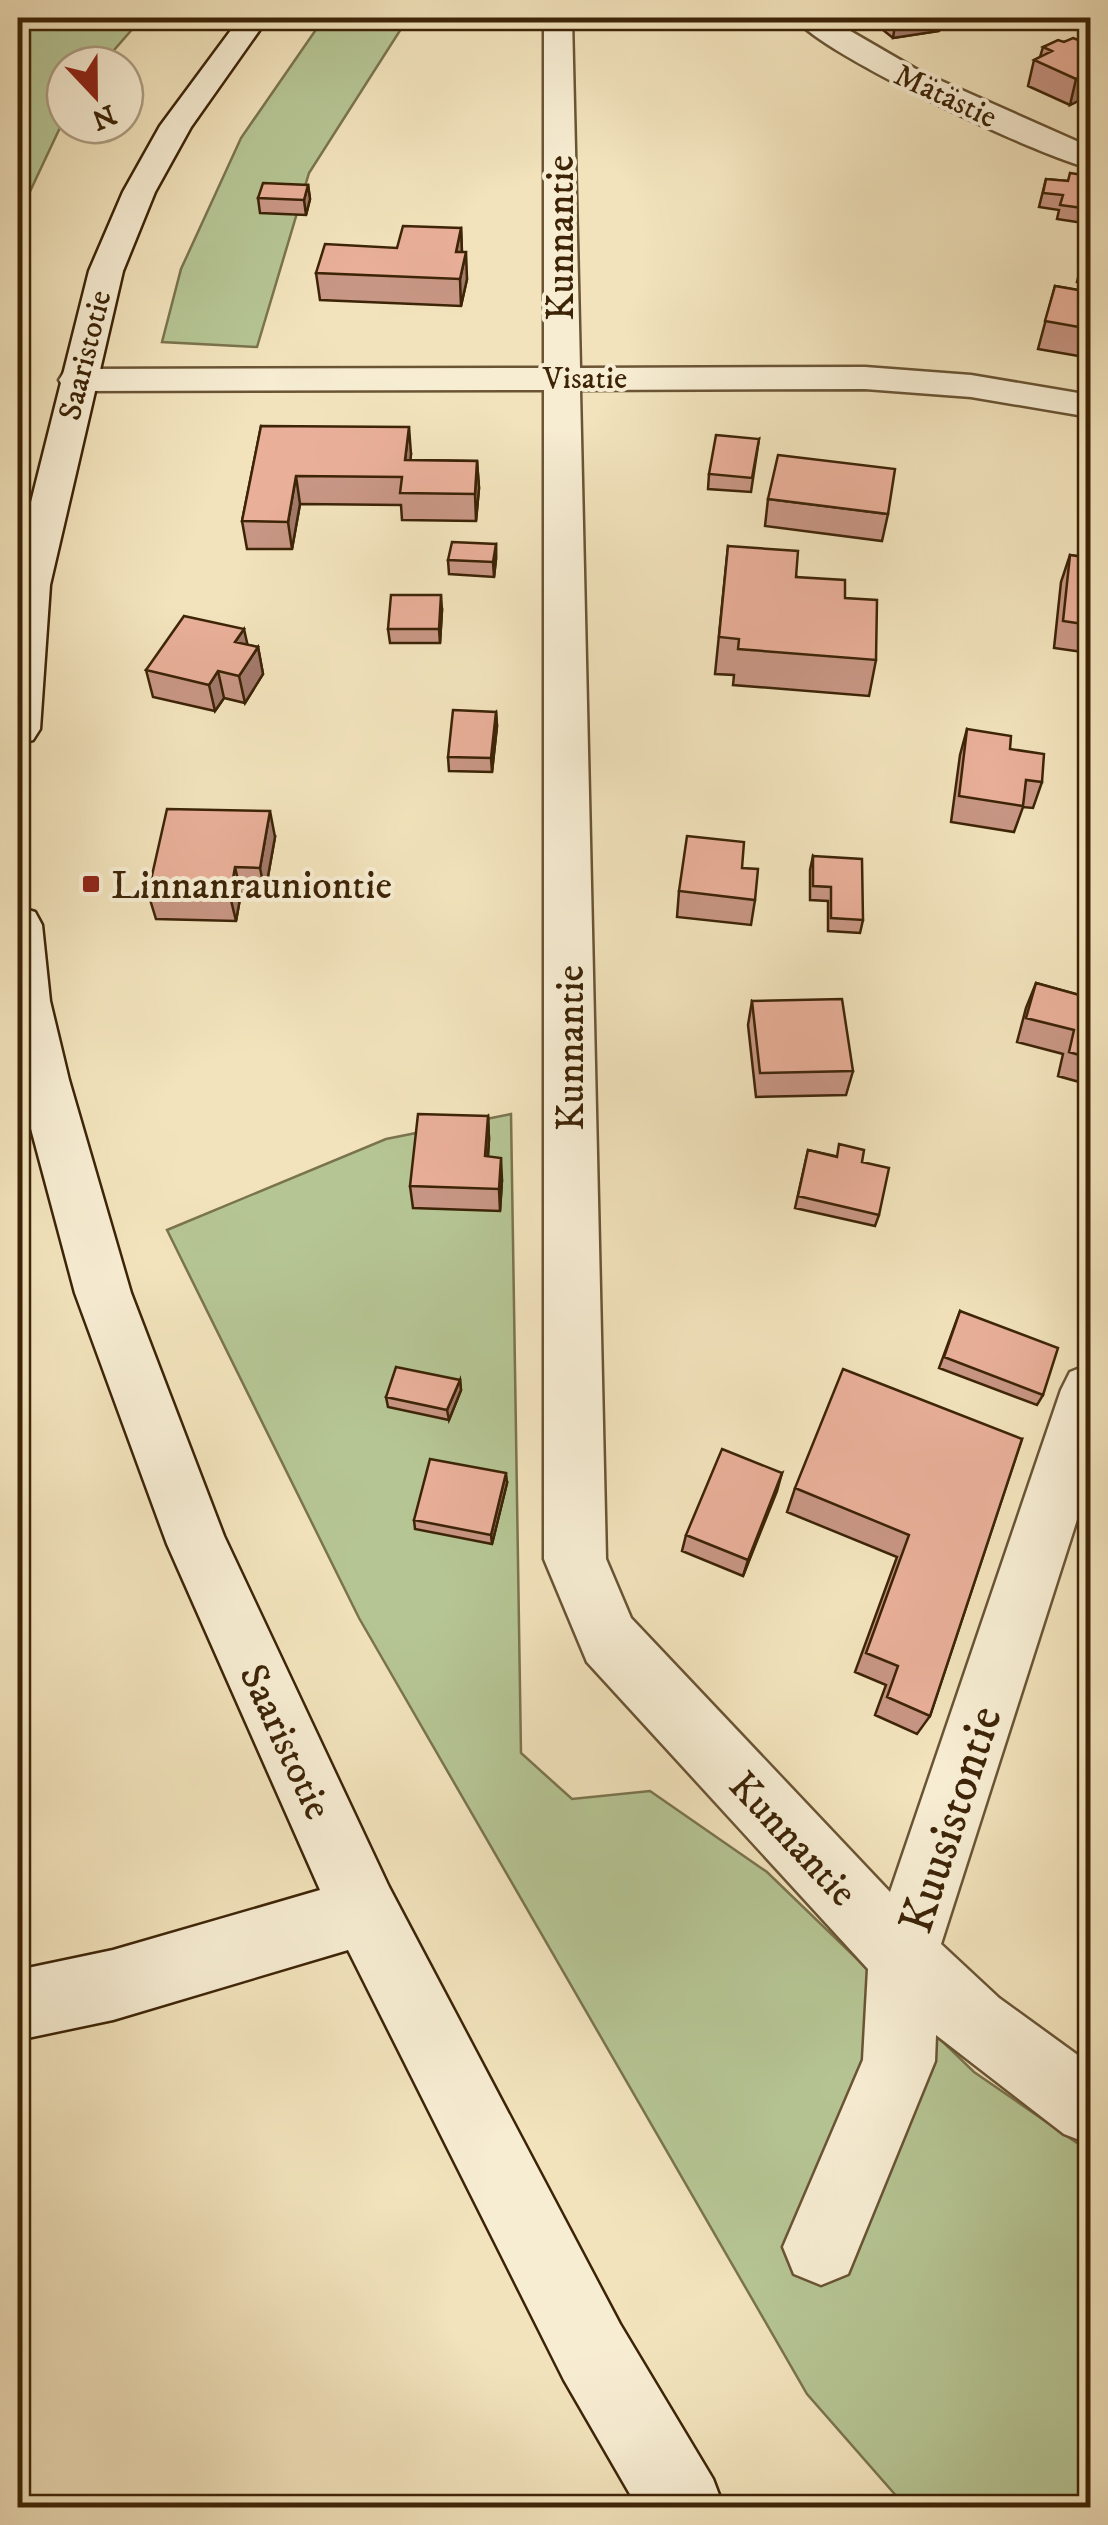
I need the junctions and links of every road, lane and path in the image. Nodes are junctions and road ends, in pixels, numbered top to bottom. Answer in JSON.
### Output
{"nodes":[{"id":1,"x":254,"y":18,"type":"edge"},
{"id":2,"x":558,"y":18,"type":"edge"},
{"id":3,"x":809,"y":18,"type":"edge"},
{"id":4,"x":1090,"y":160,"type":"edge"},
{"id":5,"x":560,"y":377,"type":"junction"},
{"id":6,"x":77,"y":380,"type":"junction"},
{"id":7,"x":1090,"y":406,"type":"edge"},
{"id":8,"x":18,"y":729,"type":"edge"},
{"id":9,"x":18,"y":925,"type":"edge"},
{"id":10,"x":1087,"y":1412,"type":"edge"},
{"id":11,"x":365,"y":1911,"type":"junction"},
{"id":12,"x":903,"y":1956,"type":"junction"},
{"id":13,"x":18,"y":2004,"type":"edge"},
{"id":14,"x":1090,"y":2108,"type":"edge"},
{"id":15,"x":820,"y":2248,"type":"dead end"},
{"id":16,"x":684,"y":2508,"type":"edge"}],
"edges":[{"from":1,"to":6,"type":"street","name":"Saaristotie"},
{"from":2,"to":5,"type":"street","name":"Kunnantie"},
{"from":3,"to":4,"type":"street","name":"Mätästie"},
{"from":5,"to":6,"type":"street","name":"Visatie"},
{"from":5,"to":7,"type":"street","name":"Visatie"},
{"from":5,"to":12,"type":"street","name":"Kunnantie"},
{"from":6,"to":8,"type":"street","name":"Saaristotie"},
{"from":9,"to":11,"type":"street","name":"Saaristotie"},
{"from":10,"to":12,"type":"street","name":"Kuusistontie"},
{"from":11,"to":13,"type":"street"},
{"from":11,"to":16,"type":"street","name":"Saaristotie"},
{"from":12,"to":14,"type":"street","name":"Kunnantie"},
{"from":12,"to":15,"type":"street","name":"Kuusistontie"}]}
